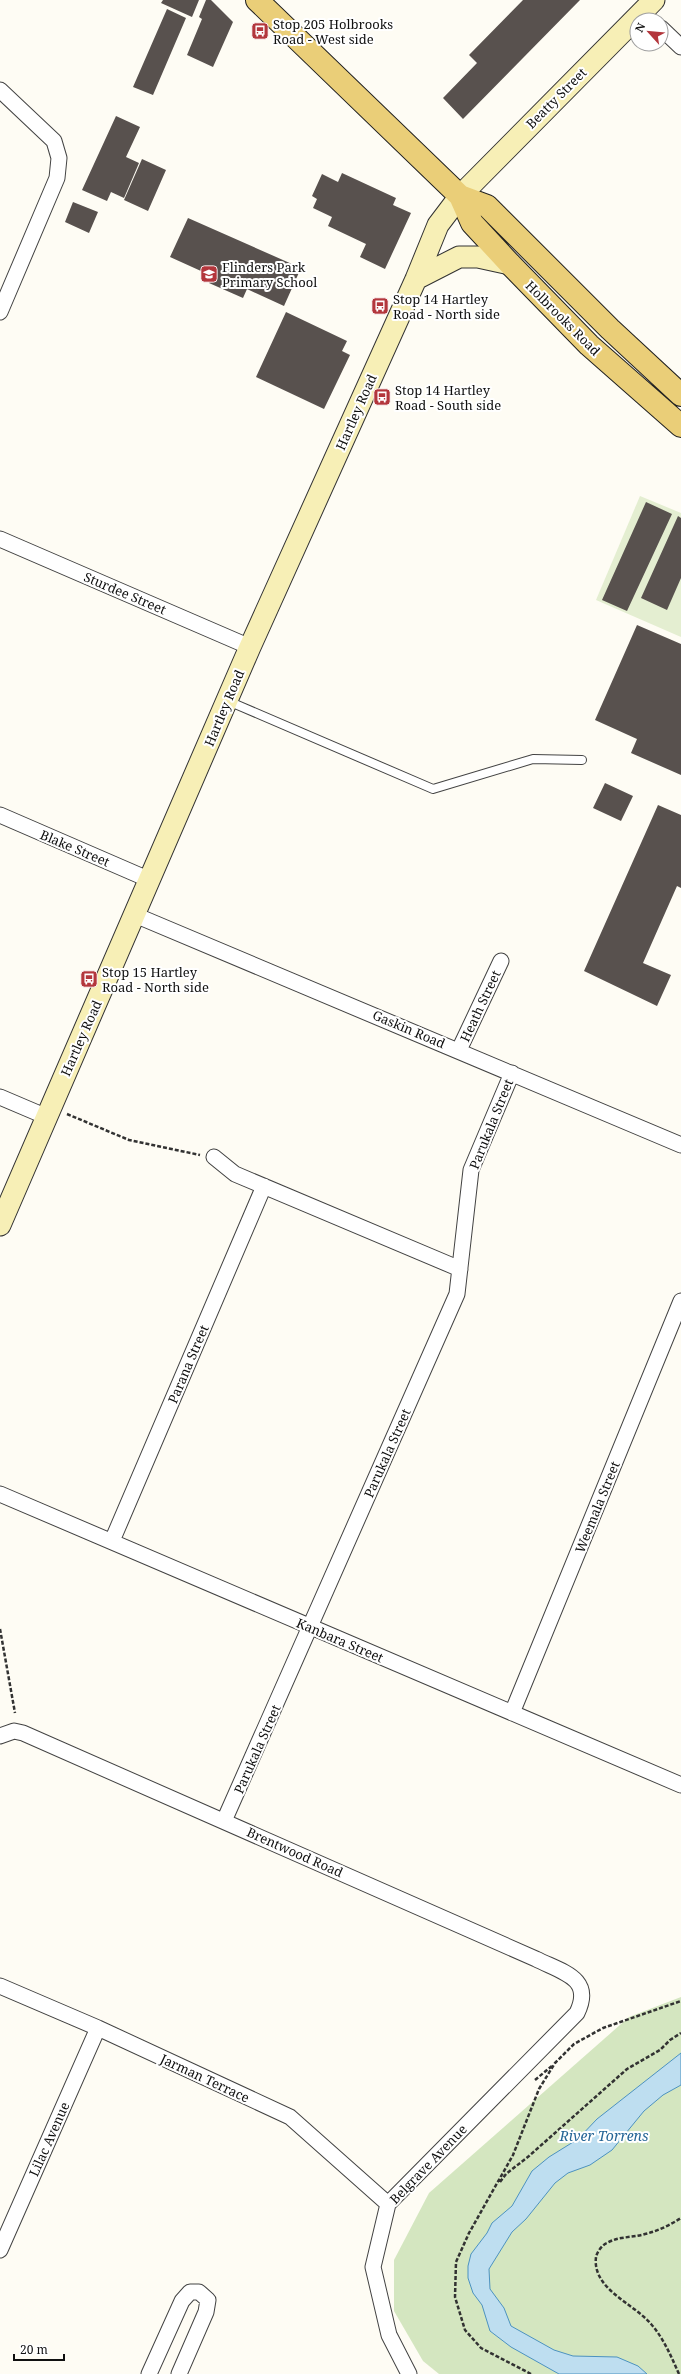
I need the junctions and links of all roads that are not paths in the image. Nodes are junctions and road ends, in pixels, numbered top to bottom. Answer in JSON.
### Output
{"nodes":[{"id":1,"x":258,"y":0,"type":"edge"},
{"id":2,"x":650,"y":10,"type":"edge"},
{"id":3,"x":669,"y":36,"type":"edge"},
{"id":4,"x":681,"y":47,"type":"edge"},
{"id":5,"x":0,"y":90,"type":"edge"},
{"id":6,"x":460,"y":196,"type":"junction"},
{"id":7,"x":510,"y":264,"type":"junction"},
{"id":8,"x":416,"y":279,"type":"junction"},
{"id":9,"x":0,"y":312,"type":"edge"},
{"id":10,"x":681,"y":395,"type":"edge"},
{"id":11,"x":681,"y":426,"type":"edge"},
{"id":12,"x":0,"y":539,"type":"edge"},
{"id":13,"x":250,"y":647,"type":"junction"},
{"id":14,"x":228,"y":701,"type":"junction"},
{"id":15,"x":582,"y":760,"type":"dead end"},
{"id":16,"x":0,"y":815,"type":"edge"},
{"id":17,"x":150,"y":880,"type":"junction"},
{"id":18,"x":135,"y":915,"type":"junction"},
{"id":19,"x":501,"y":961,"type":"dead end"},
{"id":20,"x":460,"y":1050,"type":"junction"},
{"id":21,"x":512,"y":1073,"type":"junction"},
{"id":22,"x":0,"y":1097,"type":"edge"},
{"id":23,"x":49,"y":1112,"type":"junction"},
{"id":24,"x":681,"y":1145,"type":"edge"},
{"id":25,"x":214,"y":1158,"type":"road end"},
{"id":26,"x":264,"y":1186,"type":"junction"},
{"id":27,"x":0,"y":1225,"type":"edge"},
{"id":28,"x":460,"y":1269,"type":"junction"},
{"id":29,"x":681,"y":1301,"type":"edge"},
{"id":30,"x":0,"y":1494,"type":"edge"},
{"id":31,"x":112,"y":1541,"type":"junction"},
{"id":32,"x":311,"y":1628,"type":"junction"},
{"id":33,"x":512,"y":1713,"type":"junction"},
{"id":34,"x":0,"y":1736,"type":"edge"},
{"id":35,"x":681,"y":1785,"type":"edge"},
{"id":36,"x":224,"y":1822,"type":"junction"},
{"id":37,"x":0,"y":1986,"type":"edge"},
{"id":38,"x":583,"y":1990,"type":"joint"},
{"id":39,"x":98,"y":2028,"type":"junction"},
{"id":40,"x":388,"y":2204,"type":"junction"},
{"id":41,"x":0,"y":2250,"type":"edge"},
{"id":42,"x":149,"y":2374,"type":"edge"},
{"id":43,"x":179,"y":2374,"type":"edge"},
{"id":44,"x":409,"y":2374,"type":"edge"}],
"edges":[{"from":1,"to":6,"type":"main road","name":"Holbrooks Road"},
{"from":2,"to":6,"type":"street","name":"Beatty Street"},
{"from":3,"to":4,"type":"street"},
{"from":5,"to":9,"type":"street"},
{"from":6,"to":7,"type":"main road","name":"Holbrooks Road"},
{"from":6,"to":8,"type":"street","name":"Hartley Road"},
{"from":6,"to":10,"type":"main road","name":"Holbrooks Road"},
{"from":7,"to":8,"type":"street"},
{"from":7,"to":11,"type":"main road","name":"Holbrooks Road"},
{"from":8,"to":13,"type":"street","name":"Hartley Road"},
{"from":12,"to":13,"type":"street","name":"Sturdee Street"},
{"from":13,"to":14,"type":"street","name":"Hartley Road"},
{"from":14,"to":15,"type":"lane"},
{"from":14,"to":17,"type":"street","name":"Hartley Road"},
{"from":16,"to":17,"type":"street","name":"Blake Street"},
{"from":17,"to":18,"type":"street","name":"Hartley Road"},
{"from":18,"to":20,"type":"street","name":"Gaskin Road"},
{"from":18,"to":23,"type":"street","name":"Hartley Road"},
{"from":19,"to":20,"type":"street","name":"Heath Street"},
{"from":20,"to":21,"type":"street","name":"Gaskin Road"},
{"from":21,"to":24,"type":"street","name":"Gaskin Road"},
{"from":21,"to":28,"type":"street","name":"Parukala Street"},
{"from":22,"to":23,"type":"street"},
{"from":23,"to":27,"type":"street","name":"Hartley Road"},
{"from":25,"to":26,"type":"street"},
{"from":26,"to":28,"type":"street"},
{"from":26,"to":31,"type":"street","name":"Parana Street"},
{"from":28,"to":32,"type":"street","name":"Parukala Street"},
{"from":29,"to":33,"type":"street","name":"Weemala Street"},
{"from":30,"to":31,"type":"street","name":"Kanbara Street"},
{"from":31,"to":32,"type":"street","name":"Kanbara Street"},
{"from":32,"to":33,"type":"street","name":"Kanbara Street"},
{"from":32,"to":36,"type":"street","name":"Parukala Street"},
{"from":33,"to":35,"type":"street","name":"Kanbara Street"},
{"from":34,"to":36,"type":"street","name":"Brentwood Road"},
{"from":36,"to":38,"type":"street","name":"Brentwood Road"},
{"from":37,"to":39,"type":"street","name":"Jarman Terrace"},
{"from":38,"to":40,"type":"street","name":"Belgrave Avenue"},
{"from":39,"to":40,"type":"street","name":"Jarman Terrace"},
{"from":39,"to":41,"type":"street","name":"Lilac Avenue"},
{"from":40,"to":44,"type":"street","name":"Belgrave Avenue"},
{"from":42,"to":43,"type":"street"}]}
